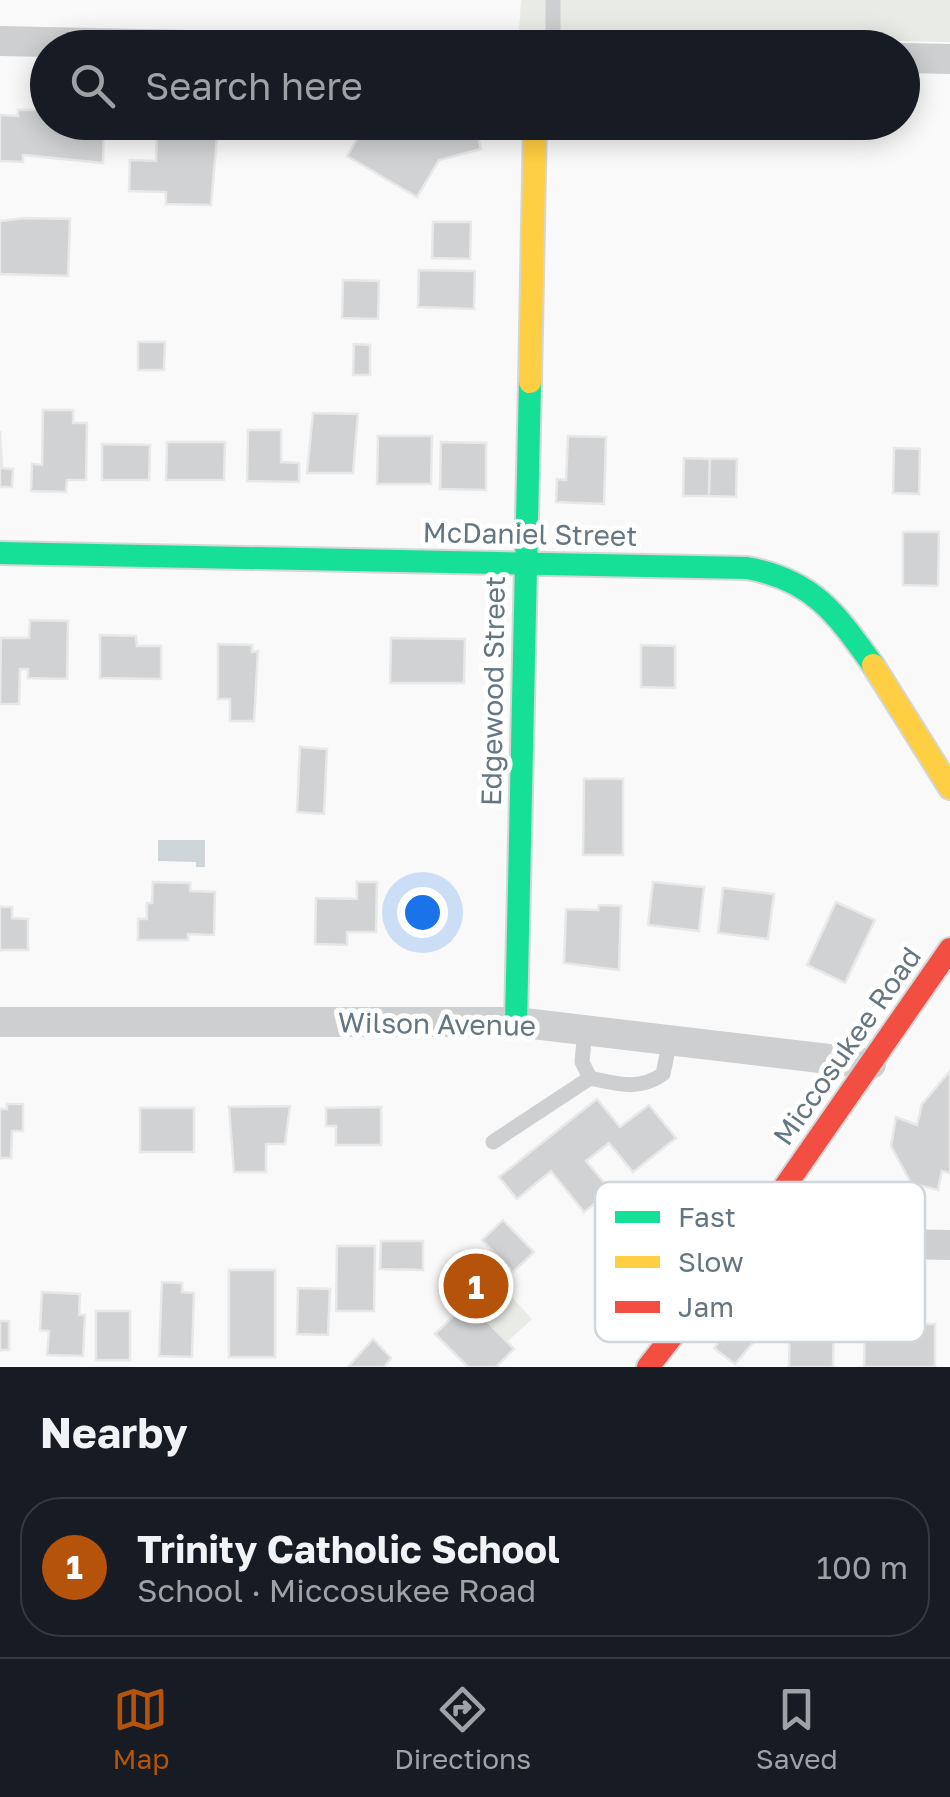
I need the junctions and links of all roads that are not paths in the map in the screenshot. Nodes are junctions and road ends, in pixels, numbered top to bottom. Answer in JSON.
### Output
{"nodes":[{"id":1,"x":554,"y":0,"type":"edge"},
{"id":2,"x":553,"y":30,"type":"edge"},
{"id":3,"x":0,"y":41,"type":"edge"},
{"id":4,"x":30,"y":42,"type":"edge"},
{"id":5,"x":920,"y":58,"type":"edge"},
{"id":6,"x":950,"y":59,"type":"edge"},
{"id":7,"x":535,"y":140,"type":"edge"},
{"id":8,"x":0,"y":553,"type":"edge"},
{"id":9,"x":526,"y":564,"type":"junction"},
{"id":10,"x":950,"y":788,"type":"edge"},
{"id":11,"x":950,"y":949,"type":"edge"},
{"id":12,"x":941,"y":981,"type":"edge"},
{"id":13,"x":0,"y":1022,"type":"edge"},
{"id":14,"x":516,"y":1022,"type":"junction"},
{"id":15,"x":584,"y":1030,"type":"junction"},
{"id":16,"x":670,"y":1040,"type":"junction"},
{"id":17,"x":871,"y":1064,"type":"junction"},
{"id":18,"x":590,"y":1078,"type":"junction"},
{"id":19,"x":492,"y":1142,"type":"dead end"},
{"id":20,"x":788,"y":1182,"type":"edge"},
{"id":21,"x":925,"y":1244,"type":"edge"},
{"id":22,"x":950,"y":1244,"type":"edge"},
{"id":23,"x":668,"y":1342,"type":"edge"},
{"id":24,"x":648,"y":1367,"type":"edge"}],
"edges":[{"from":1,"to":2,"type":"lane"},
{"from":3,"to":4,"type":"street"},
{"from":5,"to":6,"type":"street"},
{"from":7,"to":9,"type":"street","name":"Edgewood Street"},
{"from":8,"to":9,"type":"street","name":"McDaniel Street"},
{"from":9,"to":10,"type":"street","name":"McDaniel Street"},
{"from":9,"to":14,"type":"street","name":"Edgewood Street"},
{"from":11,"to":12,"type":"street","name":"Miccosukee Road"},
{"from":12,"to":17,"type":"street","name":"Miccosukee Road"},
{"from":13,"to":14,"type":"street","name":"Wilson Avenue"},
{"from":14,"to":15,"type":"street","name":"Wilson Avenue"},
{"from":15,"to":16,"type":"street","name":"Wilson Avenue"},
{"from":15,"to":18,"type":"lane"},
{"from":16,"to":17,"type":"street","name":"Wilson Avenue"},
{"from":16,"to":18,"type":"lane"},
{"from":17,"to":20,"type":"street","name":"Miccosukee Road"},
{"from":18,"to":19,"type":"lane"},
{"from":21,"to":22,"type":"street"},
{"from":23,"to":24,"type":"street","name":"Miccosukee Road"}]}
